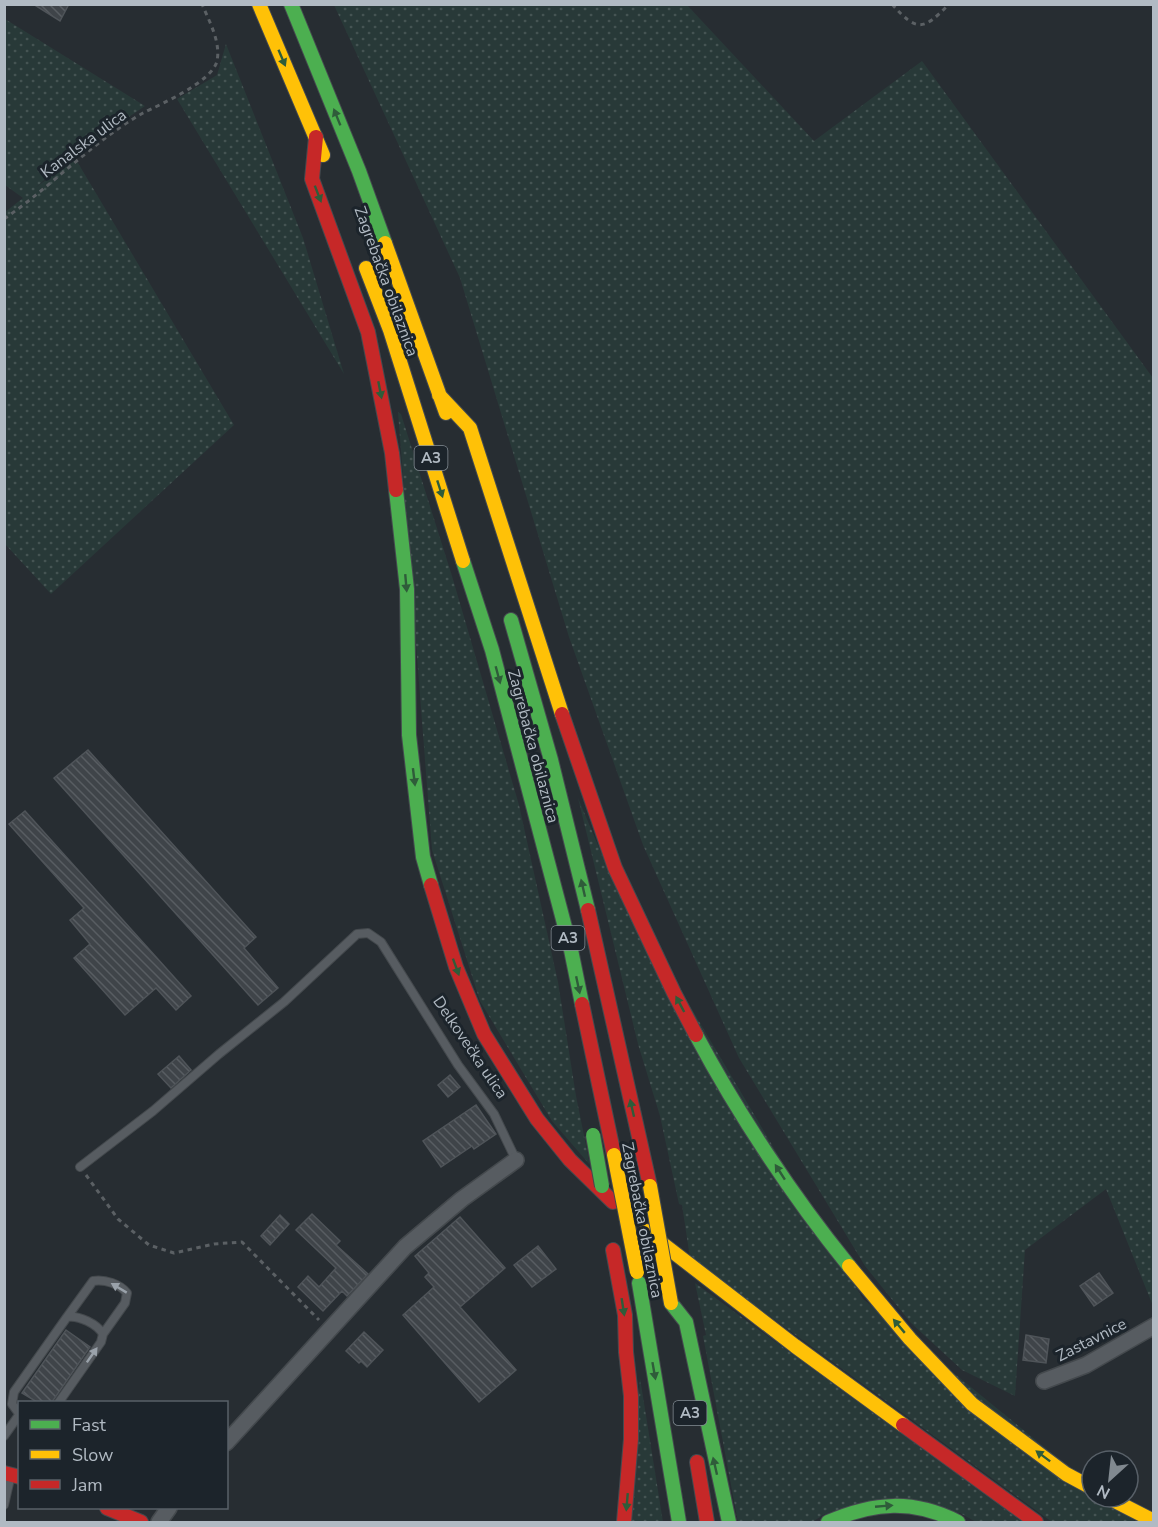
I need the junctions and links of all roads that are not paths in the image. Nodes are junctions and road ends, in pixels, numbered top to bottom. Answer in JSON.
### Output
{"nodes":[{"id":1,"x":259,"y":4,"type":"edge"},
{"id":2,"x":291,"y":4,"type":"edge"},
{"id":3,"x":316,"y":137,"type":"junction"},
{"id":4,"x":328,"y":169,"type":"dead end"},
{"id":5,"x":360,"y":253,"type":"dead end"},
{"id":6,"x":439,"y":395,"type":"junction"},
{"id":7,"x":451,"y":426,"type":"dead end"},
{"id":8,"x":505,"y":602,"type":"dead end"},
{"id":9,"x":601,"y":1091,"type":"junction"},
{"id":10,"x":516,"y":1160,"type":"joint"},
{"id":11,"x":80,"y":1167,"type":"road end"},
{"id":12,"x":607,"y":1215,"type":"dead end"},
{"id":13,"x":612,"y":1244,"type":"dead end"},
{"id":14,"x":671,"y":1303,"type":"junction"},
{"id":15,"x":67,"y":1317,"type":"junction"},
{"id":16,"x":1154,"y":1326,"type":"edge"},
{"id":17,"x":103,"y":1334,"type":"junction"},
{"id":18,"x":684,"y":1379,"type":"dead end"},
{"id":19,"x":1044,"y":1381,"type":"dead end"},
{"id":20,"x":59,"y":1401,"type":"edge"},
{"id":21,"x":18,"y":1413,"type":"edge"},
{"id":22,"x":18,"y":1416,"type":"edge"},
{"id":23,"x":4,"y":1436,"type":"edge"},
{"id":24,"x":228,"y":1441,"type":"edge"},
{"id":25,"x":695,"y":1446,"type":"dead end"},
{"id":26,"x":12,"y":1475,"type":"edge"},
{"id":27,"x":1080,"y":1482,"type":"edge"},
{"id":28,"x":4,"y":1505,"type":"edge"},
{"id":29,"x":109,"y":1509,"type":"edge"},
{"id":30,"x":168,"y":1509,"type":"edge"},
{"id":31,"x":1130,"y":1509,"type":"edge"},
{"id":32,"x":1154,"y":1521,"type":"edge"},
{"id":33,"x":141,"y":1522,"type":"edge"},
{"id":34,"x":159,"y":1522,"type":"edge"},
{"id":35,"x":624,"y":1522,"type":"edge"},
{"id":36,"x":679,"y":1522,"type":"edge"},
{"id":37,"x":707,"y":1522,"type":"edge"},
{"id":38,"x":729,"y":1522,"type":"edge"},
{"id":39,"x":828,"y":1522,"type":"edge"},
{"id":40,"x":958,"y":1522,"type":"edge"},
{"id":41,"x":1036,"y":1522,"type":"edge"}],
"edges":[{"from":1,"to":3,"type":"main road","one_way":true},
{"from":6,"to":2,"type":"main road","name":"Zagrebačka obilaznica","number":"A3","one_way":true},
{"from":3,"to":4,"type":"main road"},
{"from":3,"to":41,"type":"main road","one_way":true},
{"from":5,"to":9,"type":"main road","name":"Zagrebačka obilaznica","number":"A3","one_way":true},
{"from":6,"to":7,"type":"main road","name":"Zagrebačka obilaznica","number":"A3"},
{"from":27,"to":6,"type":"main road","one_way":true},
{"from":14,"to":8,"type":"main road","name":"Zagrebačka obilaznica","number":"A3","one_way":true,"bridge":true},
{"from":9,"to":12,"type":"main road","bridge":true},
{"from":9,"to":36,"type":"main road","name":"Zagrebačka obilaznica","number":"A3","one_way":true,"bridge":true},
{"from":10,"to":11,"type":"lane","name":"Delkovečka ulica"},
{"from":10,"to":24,"type":"street","name":"Delkovečka ulica"},
{"from":13,"to":35,"type":"main road","one_way":true},
{"from":14,"to":18,"type":"main road","name":"Zagrebačka obilaznica","number":"A3"},
{"from":38,"to":14,"type":"main road","one_way":true},
{"from":15,"to":17,"type":"lane"},
{"from":17,"to":15,"type":"lane","one_way":true},
{"from":15,"to":21,"type":"lane"},
{"from":16,"to":19,"type":"street","name":"Zastavnice"},
{"from":20,"to":17,"type":"lane","one_way":true},
{"from":22,"to":23,"type":"lane"},
{"from":25,"to":37,"type":"main road","number":"A3"},
{"from":26,"to":28,"type":"lane"},
{"from":29,"to":33,"type":"main road"},
{"from":30,"to":34,"type":"street"},
{"from":31,"to":32,"type":"main road"},
{"from":39,"to":40,"type":"main road","one_way":true}]}
